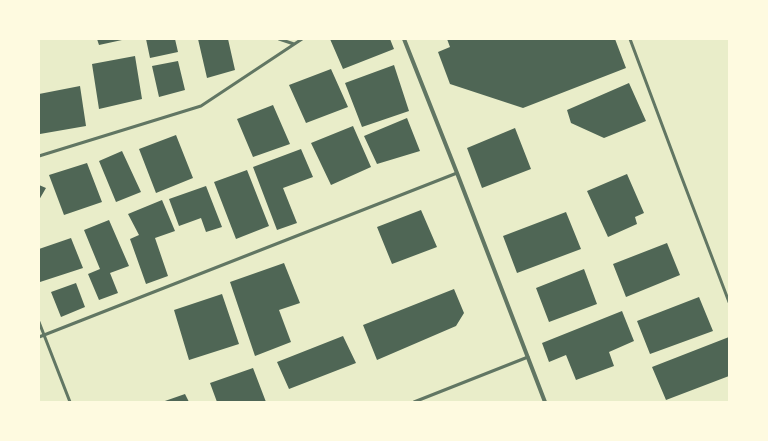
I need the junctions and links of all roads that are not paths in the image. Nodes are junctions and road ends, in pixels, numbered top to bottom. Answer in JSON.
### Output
{"nodes":[{"id":1,"x":279,"y":39,"type":"edge"},
{"id":2,"x":302,"y":39,"type":"edge"},
{"id":3,"x":404,"y":39,"type":"edge"},
{"id":4,"x":630,"y":39,"type":"edge"},
{"id":5,"x":294,"y":44,"type":"junction"},
{"id":6,"x":39,"y":156,"type":"edge"},
{"id":7,"x":457,"y":173,"type":"junction"},
{"id":8,"x":729,"y":302,"type":"edge"},
{"id":9,"x":39,"y":322,"type":"edge"},
{"id":10,"x":44,"y":335,"type":"junction"},
{"id":11,"x":39,"y":337,"type":"edge"},
{"id":12,"x":528,"y":357,"type":"junction"},
{"id":13,"x":70,"y":402,"type":"edge"},
{"id":14,"x":414,"y":402,"type":"edge"},
{"id":15,"x":545,"y":402,"type":"edge"}],
"edges":[{"from":1,"to":5,"type":"lane"},
{"from":2,"to":5,"type":"lane"},
{"from":3,"to":7,"type":"street"},
{"from":4,"to":8,"type":"lane"},
{"from":5,"to":6,"type":"lane"},
{"from":7,"to":10,"type":"lane"},
{"from":7,"to":12,"type":"street"},
{"from":9,"to":10,"type":"lane"},
{"from":10,"to":11,"type":"lane"},
{"from":10,"to":13,"type":"lane"},
{"from":12,"to":14,"type":"lane"},
{"from":12,"to":15,"type":"street"}]}
